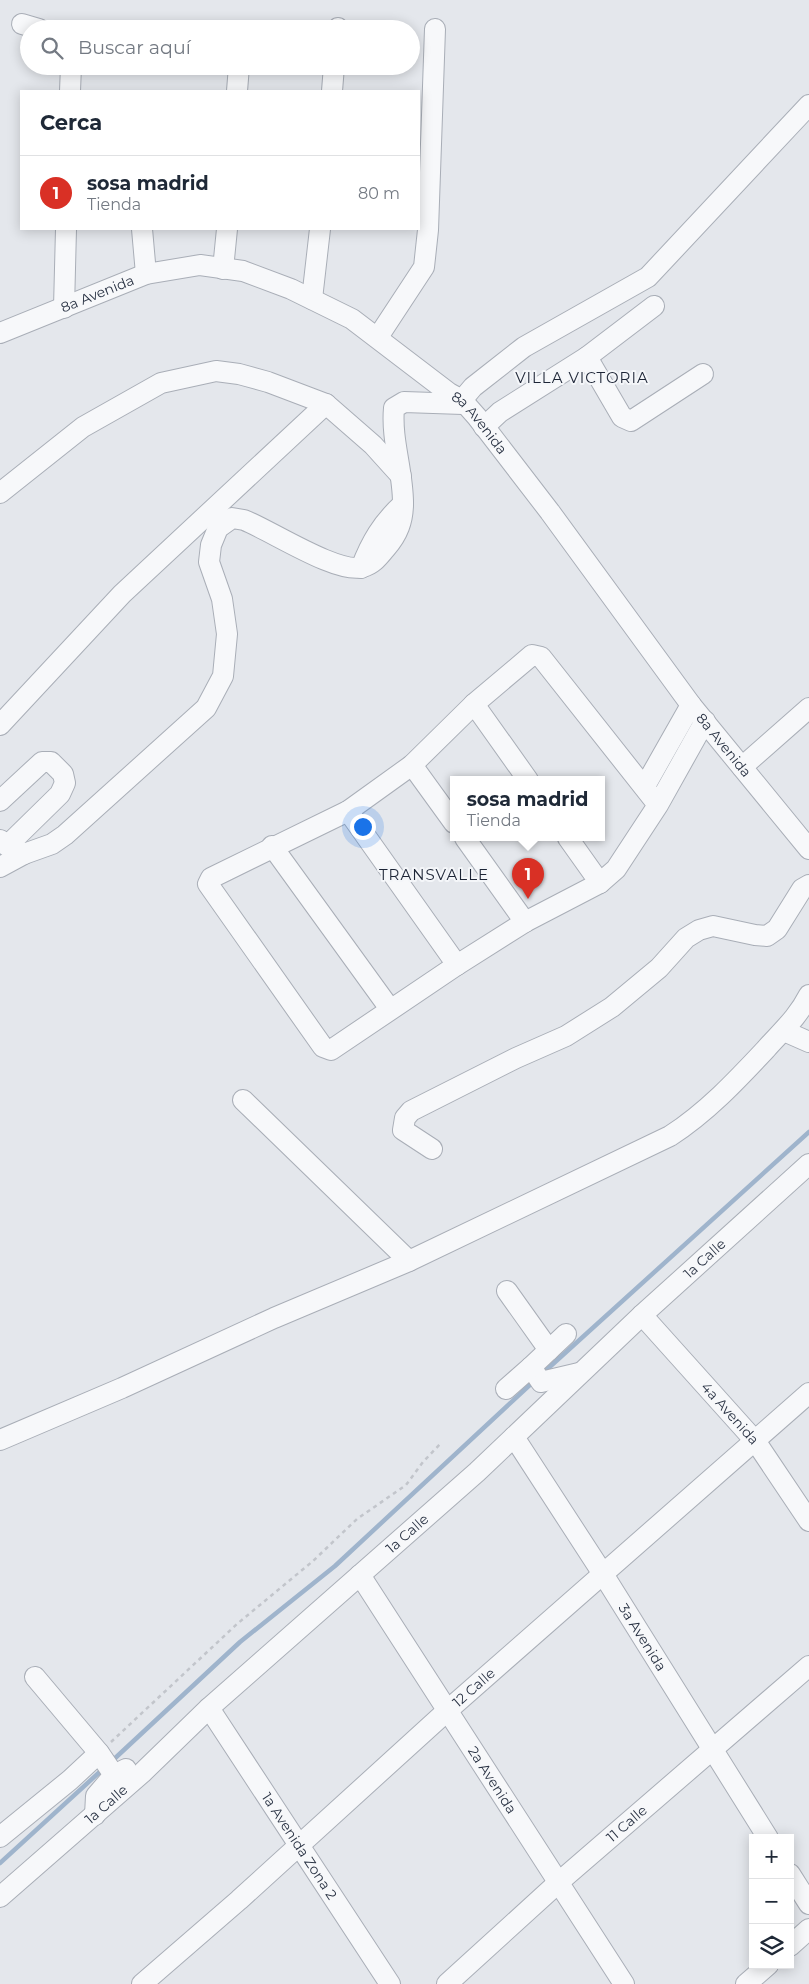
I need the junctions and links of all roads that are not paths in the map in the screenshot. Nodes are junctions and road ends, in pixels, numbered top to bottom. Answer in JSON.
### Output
{"nodes":[{"id":1,"x":435,"y":29,"type":"dead end"},
{"id":2,"x":71,"y":75,"type":"edge"},
{"id":3,"x":238,"y":75,"type":"edge"},
{"id":4,"x":333,"y":75,"type":"edge"},
{"id":5,"x":70,"y":90,"type":"edge"},
{"id":6,"x":237,"y":90,"type":"edge"},
{"id":7,"x":332,"y":90,"type":"edge"},
{"id":8,"x":809,"y":105,"type":"edge"},
{"id":9,"x":66,"y":230,"type":"edge"},
{"id":10,"x":142,"y":230,"type":"edge"},
{"id":11,"x":227,"y":230,"type":"edge"},
{"id":12,"x":320,"y":230,"type":"edge"},
{"id":13,"x":223,"y":269,"type":"junction"},
{"id":14,"x":146,"y":274,"type":"junction"},
{"id":15,"x":312,"y":299,"type":"junction"},
{"id":16,"x":654,"y":306,"type":"dead end"},
{"id":17,"x":64,"y":308,"type":"junction"},
{"id":18,"x":0,"y":333,"type":"edge"},
{"id":19,"x":378,"y":337,"type":"junction"},
{"id":20,"x":587,"y":357,"type":"junction"},
{"id":21,"x":702,"y":374,"type":"dead end"},
{"id":22,"x":462,"y":402,"type":"junction"},
{"id":23,"x":326,"y":404,"type":"junction"},
{"id":24,"x":484,"y":427,"type":"junction"},
{"id":25,"x":402,"y":477,"type":"junction"},
{"id":26,"x":0,"y":492,"type":"edge"},
{"id":27,"x":474,"y":704,"type":"junction"},
{"id":28,"x":691,"y":704,"type":"junction"},
{"id":29,"x":809,"y":708,"type":"edge"},
{"id":30,"x":705,"y":721,"type":"junction"},
{"id":31,"x":0,"y":725,"type":"edge"},
{"id":32,"x":412,"y":765,"type":"junction"},
{"id":33,"x":742,"y":767,"type":"junction"},
{"id":34,"x":525,"y":776,"type":"edge"},
{"id":35,"x":645,"y":786,"type":"junction"},
{"id":36,"x":0,"y":801,"type":"edge"},
{"id":37,"x":658,"y":805,"type":"junction"},
{"id":38,"x":348,"y":811,"type":"junction"},
{"id":39,"x":450,"y":817,"type":"edge"},
{"id":40,"x":467,"y":841,"type":"edge"},
{"id":41,"x":570,"y":841,"type":"edge"},
{"id":42,"x":10,"y":846,"type":"edge"},
{"id":43,"x":272,"y":846,"type":"junction"},
{"id":44,"x":809,"y":849,"type":"edge"},
{"id":45,"x":0,"y":868,"type":"edge"},
{"id":46,"x":600,"y":883,"type":"junction"},
{"id":47,"x":809,"y":885,"type":"edge"},
{"id":48,"x":525,"y":922,"type":"junction"},
{"id":49,"x":457,"y":965,"type":"junction"},
{"id":50,"x":809,"y":996,"type":"edge"},
{"id":51,"x":390,"y":1009,"type":"junction"},
{"id":52,"x":784,"y":1031,"type":"junction"},
{"id":53,"x":809,"y":1042,"type":"edge"},
{"id":54,"x":242,"y":1100,"type":"dead end"},
{"id":55,"x":432,"y":1150,"type":"dead end"},
{"id":56,"x":809,"y":1164,"type":"edge"},
{"id":57,"x":409,"y":1261,"type":"junction"},
{"id":58,"x":507,"y":1291,"type":"dead end"},
{"id":59,"x":642,"y":1315,"type":"junction"},
{"id":60,"x":566,"y":1334,"type":"dead end"},
{"id":61,"x":549,"y":1350,"type":"junction"},
{"id":62,"x":582,"y":1372,"type":"junction"},
{"id":63,"x":535,"y":1374,"type":"junction"},
{"id":64,"x":506,"y":1389,"type":"dead end"},
{"id":65,"x":809,"y":1393,"type":"edge"},
{"id":66,"x":514,"y":1437,"type":"junction"},
{"id":67,"x":0,"y":1440,"type":"edge"},
{"id":68,"x":756,"y":1442,"type":"junction"},
{"id":69,"x":809,"y":1521,"type":"edge"},
{"id":70,"x":603,"y":1574,"type":"junction"},
{"id":71,"x":360,"y":1575,"type":"junction"},
{"id":72,"x":809,"y":1666,"type":"edge"},
{"id":73,"x":35,"y":1677,"type":"dead end"},
{"id":74,"x":209,"y":1708,"type":"junction"},
{"id":75,"x":448,"y":1710,"type":"junction"},
{"id":76,"x":713,"y":1749,"type":"junction"},
{"id":77,"x":164,"y":1750,"type":"junction"},
{"id":78,"x":106,"y":1762,"type":"junction"},
{"id":79,"x":95,"y":1815,"type":"junction"},
{"id":80,"x":766,"y":1834,"type":"edge"},
{"id":81,"x":0,"y":1837,"type":"edge"},
{"id":82,"x":299,"y":1844,"type":"junction"},
{"id":83,"x":793,"y":1879,"type":"edge"},
{"id":84,"x":559,"y":1882,"type":"junction"},
{"id":85,"x":0,"y":1897,"type":"edge"},
{"id":86,"x":809,"y":1904,"type":"edge"},
{"id":87,"x":809,"y":1930,"type":"edge"},
{"id":88,"x":794,"y":1943,"type":"edge"},
{"id":89,"x":763,"y":1969,"type":"edge"},
{"id":90,"x":142,"y":1984,"type":"edge"},
{"id":91,"x":390,"y":1984,"type":"edge"},
{"id":92,"x":446,"y":1984,"type":"edge"},
{"id":93,"x":624,"y":1984,"type":"edge"},
{"id":94,"x":746,"y":1984,"type":"edge"}],
"edges":[{"from":1,"to":19,"type":"street"},
{"from":2,"to":5,"type":"street"},
{"from":3,"to":6,"type":"street"},
{"from":4,"to":7,"type":"street"},
{"from":8,"to":22,"type":"street"},
{"from":9,"to":17,"type":"street"},
{"from":10,"to":14,"type":"street"},
{"from":11,"to":13,"type":"street"},
{"from":12,"to":15,"type":"street"},
{"from":13,"to":14,"type":"street","name":"8a Avenida"},
{"from":13,"to":15,"type":"street","name":"8a Avenida"},
{"from":14,"to":17,"type":"street","name":"8a Avenida"},
{"from":15,"to":19,"type":"street","name":"8a Avenida"},
{"from":16,"to":20,"type":"street"},
{"from":17,"to":18,"type":"street","name":"8a Avenida"},
{"from":19,"to":22,"type":"street","name":"8a Avenida"},
{"from":20,"to":21,"type":"street"},
{"from":20,"to":24,"type":"street"},
{"from":22,"to":24,"type":"street","name":"8a Avenida"},
{"from":22,"to":25,"type":"street"},
{"from":23,"to":25,"type":"street"},
{"from":23,"to":26,"type":"street"},
{"from":23,"to":31,"type":"street"},
{"from":24,"to":28,"type":"street","name":"8a Avenida"},
{"from":25,"to":42,"type":"street"},
{"from":27,"to":32,"type":"street"},
{"from":27,"to":34,"type":"street"},
{"from":27,"to":35,"type":"street"},
{"from":28,"to":30,"type":"street","name":"8a Avenida"},
{"from":28,"to":35,"type":"street"},
{"from":29,"to":33,"type":"street"},
{"from":30,"to":33,"type":"street","name":"8a Avenida"},
{"from":30,"to":37,"type":"street"},
{"from":32,"to":38,"type":"street"},
{"from":32,"to":39,"type":"street"},
{"from":33,"to":44,"type":"street","name":"8a Avenida"},
{"from":35,"to":37,"type":"street"},
{"from":36,"to":42,"type":"street"},
{"from":37,"to":46,"type":"street"},
{"from":38,"to":43,"type":"street"},
{"from":38,"to":49,"type":"street"},
{"from":40,"to":48,"type":"street"},
{"from":41,"to":46,"type":"street"},
{"from":42,"to":45,"type":"street"},
{"from":43,"to":51,"type":"street"},
{"from":43,"to":51,"type":"street"},
{"from":46,"to":48,"type":"street"},
{"from":47,"to":55,"type":"street"},
{"from":48,"to":49,"type":"street"},
{"from":49,"to":51,"type":"street"},
{"from":50,"to":52,"type":"street"},
{"from":52,"to":53,"type":"street"},
{"from":52,"to":57,"type":"street"},
{"from":54,"to":57,"type":"street"},
{"from":56,"to":59,"type":"street","name":"1a Calle"},
{"from":57,"to":67,"type":"street"},
{"from":58,"to":61,"type":"street"},
{"from":59,"to":62,"type":"street","name":"1a Calle"},
{"from":59,"to":68,"type":"street","name":"4a Avenida"},
{"from":60,"to":61,"type":"street"},
{"from":61,"to":63,"type":"street"},
{"from":62,"to":63,"type":"street"},
{"from":62,"to":66,"type":"street","name":"1a Calle"},
{"from":63,"to":64,"type":"street"},
{"from":65,"to":68,"type":"street","name":"12 Calle"},
{"from":66,"to":70,"type":"street","name":"3a Avenida"},
{"from":66,"to":71,"type":"street","name":"1a Calle"},
{"from":68,"to":69,"type":"street","name":"4a Avenida"},
{"from":68,"to":70,"type":"street","name":"12 Calle"},
{"from":70,"to":75,"type":"street","name":"12 Calle"},
{"from":70,"to":76,"type":"street","name":"3a Avenida"},
{"from":71,"to":74,"type":"street","name":"1a Calle"},
{"from":71,"to":75,"type":"street","name":"2a Avenida"},
{"from":72,"to":76,"type":"street","name":"11 Calle"},
{"from":73,"to":78,"type":"street"},
{"from":74,"to":77,"type":"street","name":"1a Calle"},
{"from":74,"to":82,"type":"street","name":"1a Avenida Zona 2"},
{"from":75,"to":82,"type":"street","name":"12 Calle"},
{"from":75,"to":84,"type":"street","name":"2a Avenida"},
{"from":76,"to":80,"type":"street","name":"3a Avenida"},
{"from":76,"to":84,"type":"street","name":"11 Calle"},
{"from":77,"to":78,"type":"street"},
{"from":77,"to":79,"type":"street","name":"1a Calle"},
{"from":78,"to":79,"type":"street"},
{"from":78,"to":81,"type":"street"},
{"from":79,"to":85,"type":"street","name":"1a Calle"},
{"from":82,"to":90,"type":"street","name":"12 Calle"},
{"from":82,"to":91,"type":"street","name":"1a Avenida Zona 2"},
{"from":83,"to":86,"type":"street"},
{"from":84,"to":92,"type":"street","name":"11 Calle"},
{"from":84,"to":93,"type":"street","name":"2a Avenida"},
{"from":87,"to":88,"type":"street"},
{"from":89,"to":94,"type":"street"}]}
